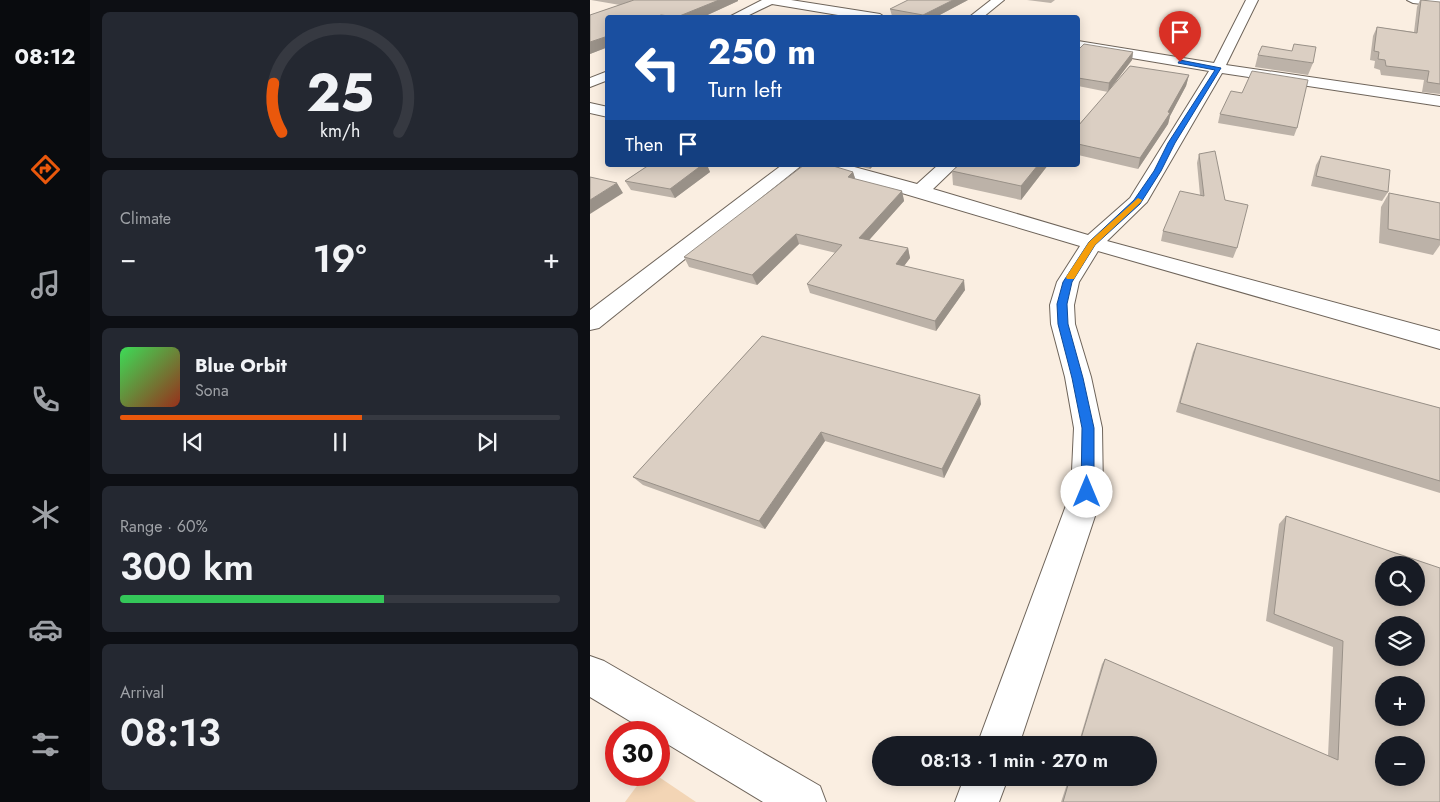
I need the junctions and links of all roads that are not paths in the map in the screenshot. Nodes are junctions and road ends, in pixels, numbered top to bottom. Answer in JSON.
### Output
{"nodes":[{"id":1,"x":998,"y":0,"type":"edge"},
{"id":2,"x":1252,"y":0,"type":"edge"},
{"id":3,"x":1413,"y":0,"type":"edge"},
{"id":4,"x":1440,"y":3,"type":"edge"},
{"id":5,"x":739,"y":15,"type":"edge"},
{"id":6,"x":862,"y":15,"type":"edge"},
{"id":7,"x":978,"y":15,"type":"edge"},
{"id":8,"x":1080,"y":47,"type":"edge"},
{"id":9,"x":1218,"y":68,"type":"junction"},
{"id":10,"x":605,"y":76,"type":"edge"},
{"id":11,"x":590,"y":83,"type":"edge"},
{"id":12,"x":1440,"y":101,"type":"edge"},
{"id":13,"x":590,"y":108,"type":"edge"},
{"id":14,"x":605,"y":111,"type":"edge"},
{"id":15,"x":790,"y":167,"type":"edge"},
{"id":16,"x":834,"y":167,"type":"edge"},
{"id":17,"x":947,"y":167,"type":"edge"},
{"id":18,"x":920,"y":191,"type":"junction"},
{"id":19,"x":1092,"y":243,"type":"junction"},
{"id":20,"x":590,"y":322,"type":"edge"},
{"id":21,"x":1440,"y":340,"type":"edge"},
{"id":22,"x":590,"y":675,"type":"edge"},
{"id":23,"x":1001,"y":736,"type":"edge"},
{"id":24,"x":983,"y":786,"type":"edge"},
{"id":25,"x":804,"y":802,"type":"edge"},
{"id":26,"x":977,"y":802,"type":"edge"}],
"edges":[{"from":1,"to":7,"type":"street"},
{"from":2,"to":9,"type":"street"},
{"from":3,"to":4,"type":"street"},
{"from":5,"to":6,"type":"street"},
{"from":8,"to":9,"type":"street"},
{"from":9,"to":12,"type":"street"},
{"from":9,"to":19,"type":"street"},
{"from":10,"to":11,"type":"street"},
{"from":13,"to":14,"type":"street"},
{"from":15,"to":20,"type":"street"},
{"from":16,"to":18,"type":"street"},
{"from":17,"to":18,"type":"street"},
{"from":18,"to":19,"type":"street"},
{"from":19,"to":21,"type":"street"},
{"from":19,"to":23,"type":"street"},
{"from":22,"to":25,"type":"street"},
{"from":24,"to":26,"type":"street"}]}
